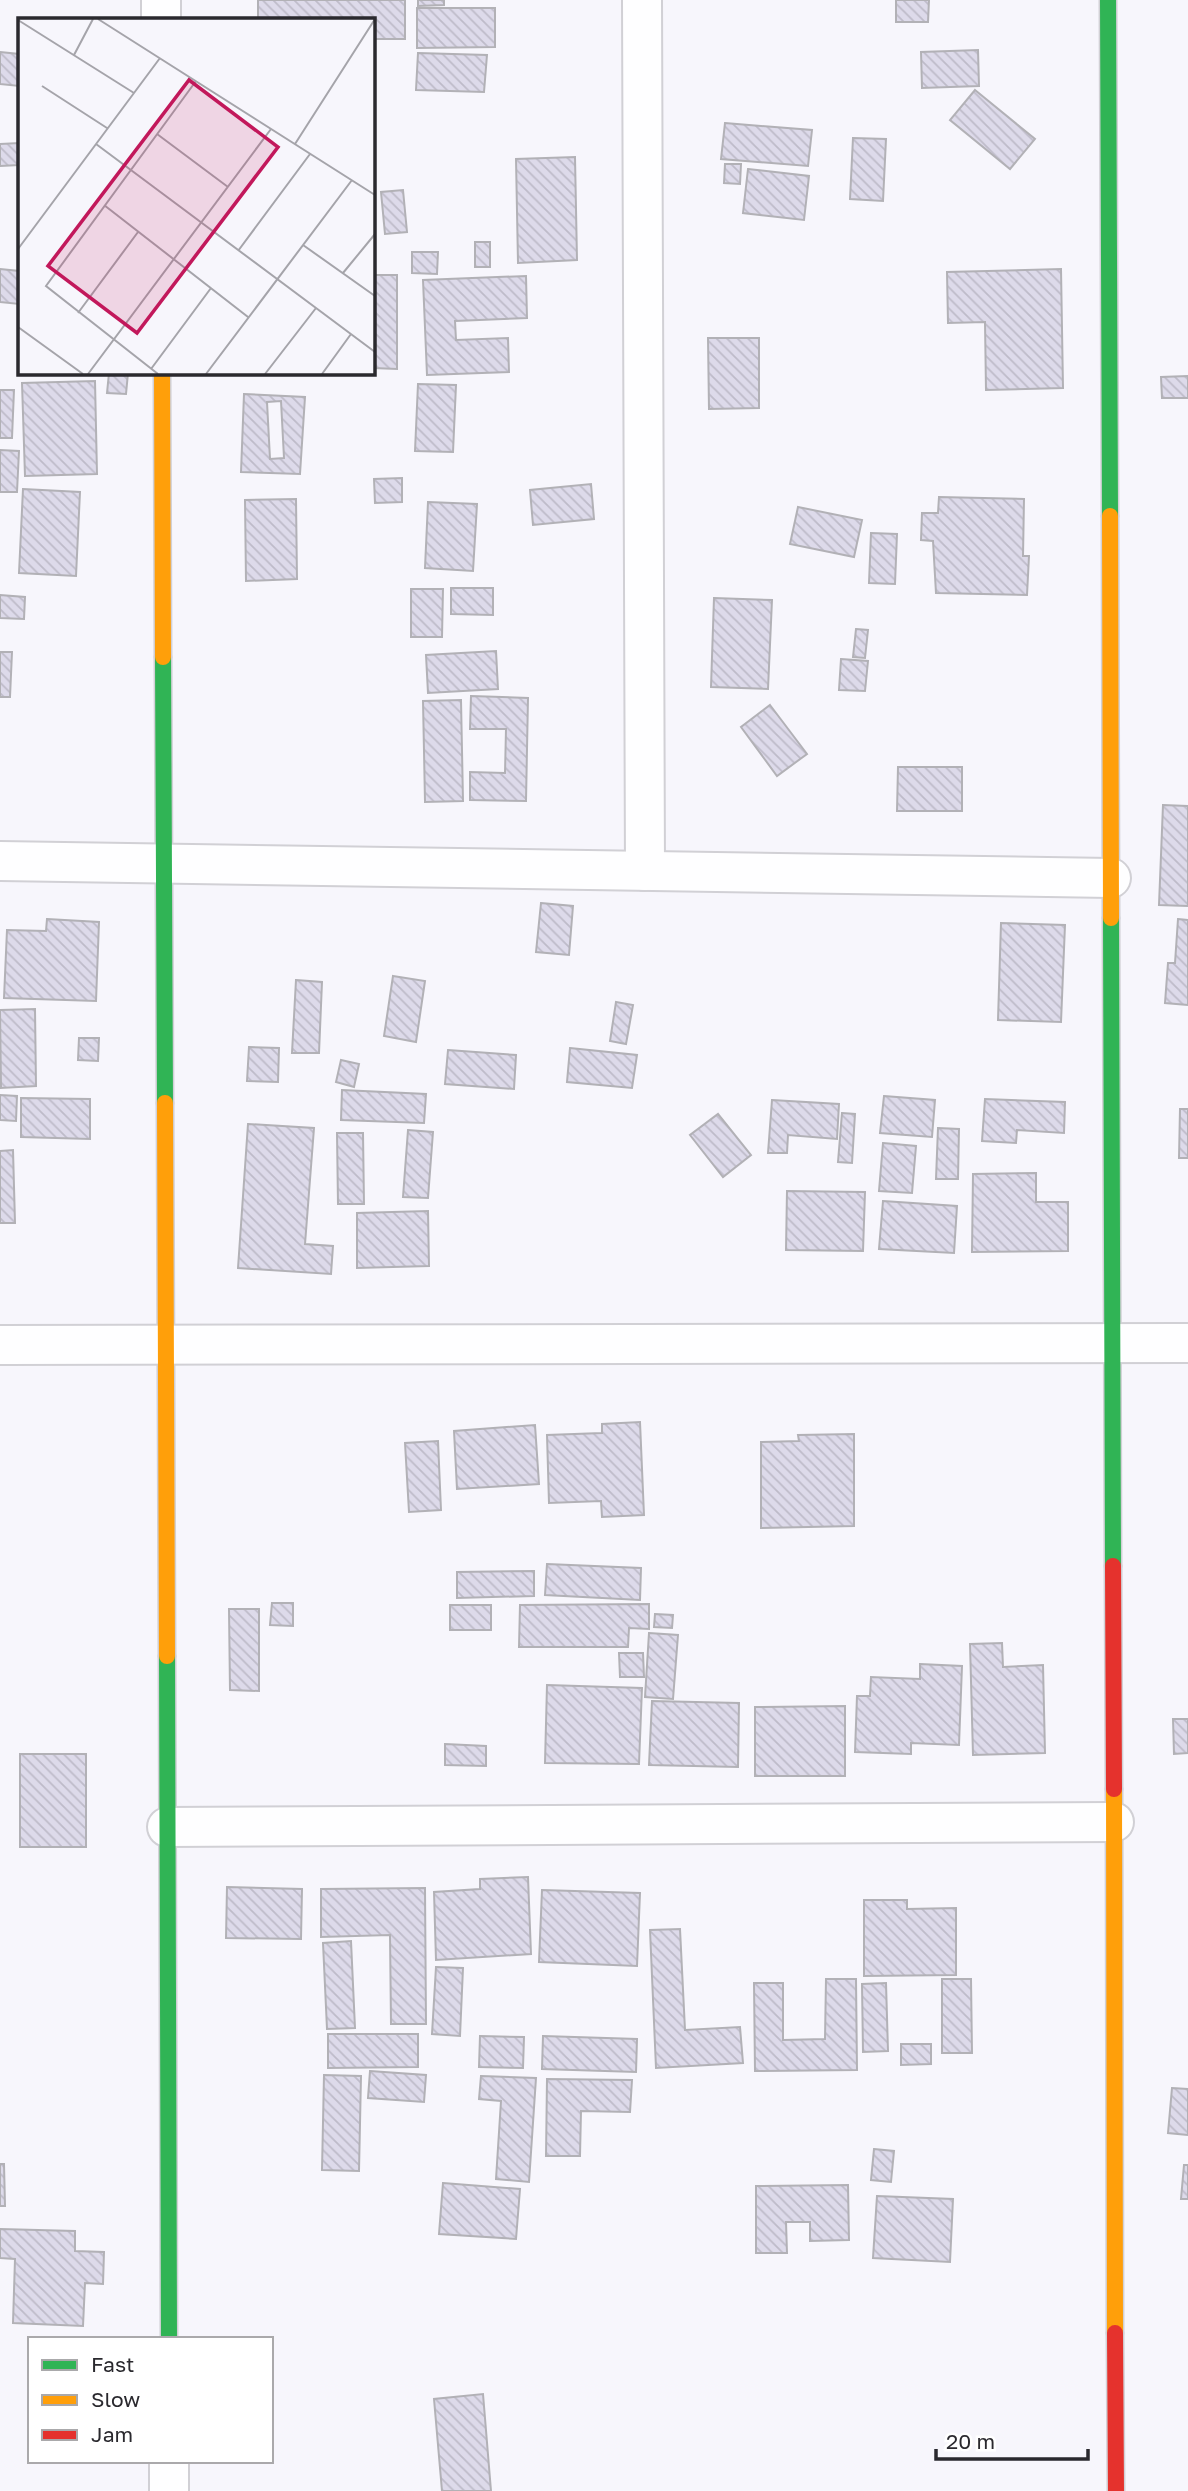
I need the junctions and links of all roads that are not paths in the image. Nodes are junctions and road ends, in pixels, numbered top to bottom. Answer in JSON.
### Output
{"nodes":[{"id":1,"x":161,"y":0,"type":"edge"},
{"id":2,"x":642,"y":0,"type":"edge"},
{"id":3,"x":1108,"y":0,"type":"edge"},
{"id":4,"x":161,"y":18,"type":"edge"},
{"id":5,"x":162,"y":374,"type":"edge"},
{"id":6,"x":0,"y":861,"type":"edge"},
{"id":7,"x":164,"y":864,"type":"junction"},
{"id":8,"x":645,"y":871,"type":"junction"},
{"id":9,"x":1111,"y":878,"type":"junction"},
{"id":10,"x":1112,"y":1343,"type":"junction"},
{"id":11,"x":1188,"y":1343,"type":"edge"},
{"id":12,"x":0,"y":1345,"type":"edge"},
{"id":13,"x":165,"y":1345,"type":"junction"},
{"id":14,"x":1114,"y":1822,"type":"junction"},
{"id":15,"x":167,"y":1827,"type":"junction"},
{"id":16,"x":169,"y":2337,"type":"edge"},
{"id":17,"x":169,"y":2463,"type":"edge"},
{"id":18,"x":169,"y":2491,"type":"edge"},
{"id":19,"x":1116,"y":2491,"type":"edge"}],
"edges":[{"from":1,"to":4,"type":"street"},
{"from":2,"to":8,"type":"street"},
{"from":3,"to":9,"type":"street"},
{"from":5,"to":7,"type":"street"},
{"from":6,"to":7,"type":"street"},
{"from":7,"to":8,"type":"street"},
{"from":7,"to":13,"type":"street"},
{"from":8,"to":9,"type":"street"},
{"from":9,"to":10,"type":"street"},
{"from":10,"to":11,"type":"street"},
{"from":10,"to":13,"type":"street"},
{"from":10,"to":14,"type":"street"},
{"from":12,"to":13,"type":"street"},
{"from":13,"to":15,"type":"street"},
{"from":14,"to":15,"type":"street"},
{"from":14,"to":19,"type":"street"},
{"from":15,"to":16,"type":"street"},
{"from":17,"to":18,"type":"street"}]}
